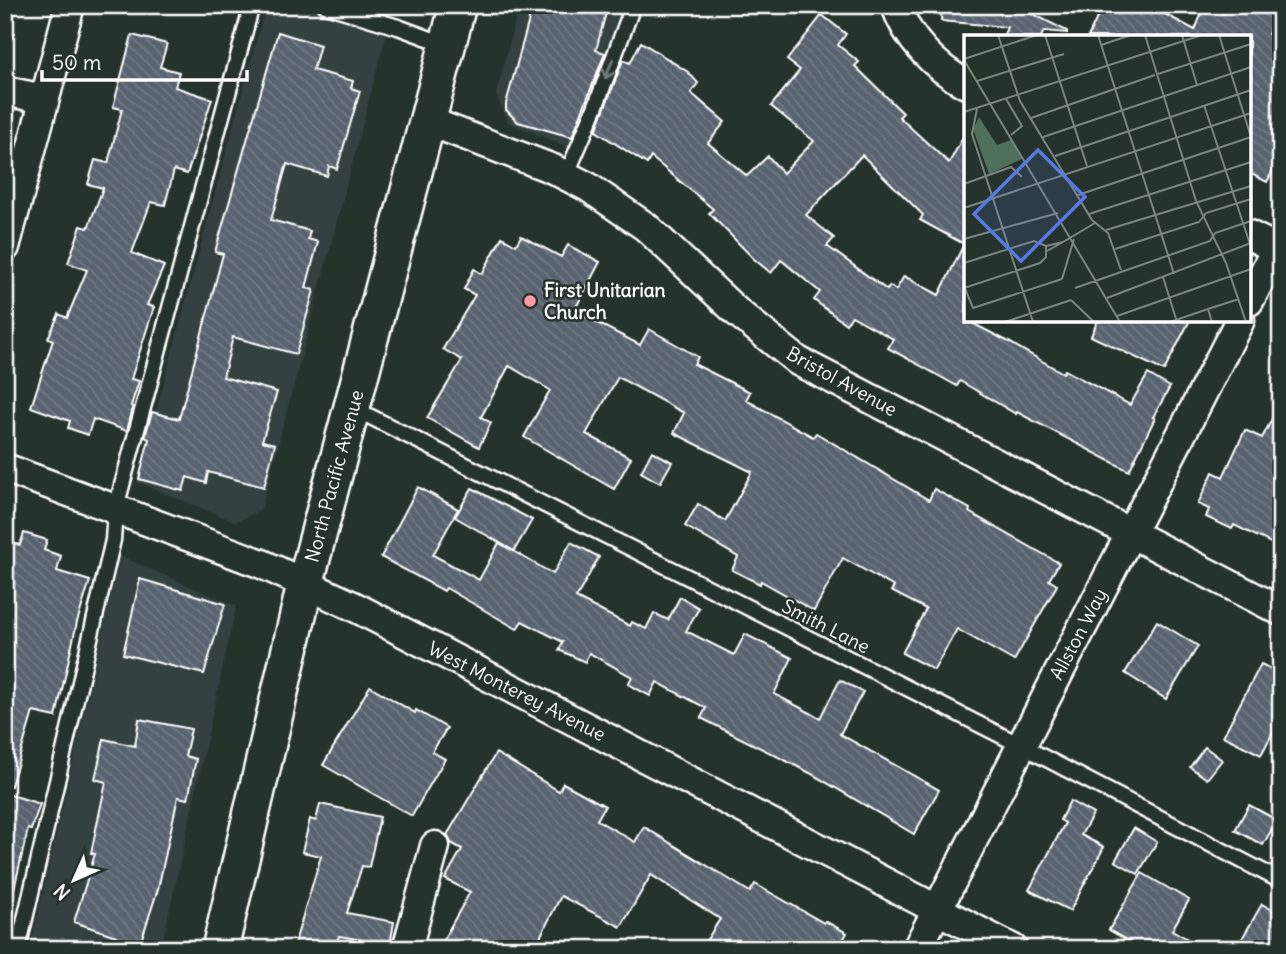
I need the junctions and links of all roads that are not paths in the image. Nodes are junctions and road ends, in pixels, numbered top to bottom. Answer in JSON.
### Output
{"nodes":[{"id":1,"x":69,"y":5,"type":"edge"},
{"id":2,"x":252,"y":5,"type":"edge"},
{"id":3,"x":325,"y":5,"type":"edge"},
{"id":4,"x":458,"y":5,"type":"edge"},
{"id":5,"x":630,"y":5,"type":"edge"},
{"id":6,"x":895,"y":5,"type":"edge"},
{"id":7,"x":447,"y":45,"type":"junction"},
{"id":8,"x":964,"y":83,"type":"edge"},
{"id":9,"x":5,"y":91,"type":"edge"},
{"id":10,"x":44,"y":99,"type":"junction"},
{"id":11,"x":428,"y":121,"type":"junction"},
{"id":12,"x":566,"y":176,"type":"junction"},
{"id":13,"x":1251,"y":236,"type":"edge"},
{"id":14,"x":5,"y":247,"type":"edge"},
{"id":15,"x":1279,"y":247,"type":"edge"},
{"id":16,"x":1251,"y":297,"type":"edge"},
{"id":17,"x":1239,"y":322,"type":"edge"},
{"id":18,"x":353,"y":408,"type":"junction"},
{"id":19,"x":5,"y":468,"type":"edge"},
{"id":20,"x":115,"y":511,"type":"junction"},
{"id":21,"x":1130,"y":533,"type":"junction"},
{"id":22,"x":305,"y":585,"type":"junction"},
{"id":23,"x":1281,"y":611,"type":"edge"},
{"id":24,"x":1020,"y":745,"type":"junction"},
{"id":25,"x":435,"y":846,"type":"dead end"},
{"id":26,"x":1281,"y":881,"type":"edge"},
{"id":27,"x":937,"y":910,"type":"junction"},
{"id":28,"x":18,"y":949,"type":"edge"},
{"id":29,"x":220,"y":949,"type":"edge"},
{"id":30,"x":407,"y":949,"type":"edge"},
{"id":31,"x":917,"y":949,"type":"edge"},
{"id":32,"x":1013,"y":949,"type":"edge"}],
"edges":[{"from":1,"to":10,"type":"street"},
{"from":2,"to":20,"type":"lane"},
{"from":3,"to":7,"type":"lane"},
{"from":4,"to":7,"type":"street","name":"North Pacific Avenue"},
{"from":5,"to":12,"type":"lane","one_way":true},
{"from":6,"to":8,"type":"street"},
{"from":7,"to":11,"type":"street","name":"North Pacific Avenue"},
{"from":9,"to":10,"type":"street"},
{"from":10,"to":14,"type":"street"},
{"from":11,"to":12,"type":"street","name":"Bristol Avenue"},
{"from":11,"to":18,"type":"street","name":"North Pacific Avenue"},
{"from":12,"to":21,"type":"street","name":"Bristol Avenue"},
{"from":13,"to":15,"type":"street"},
{"from":15,"to":16,"type":"street"},
{"from":17,"to":21,"type":"street","name":"Allston Way"},
{"from":18,"to":22,"type":"street","name":"North Pacific Avenue"},
{"from":18,"to":24,"type":"lane","name":"Smith Lane"},
{"from":19,"to":20,"type":"street","name":"West Monterey Avenue"},
{"from":20,"to":22,"type":"street","name":"West Monterey Avenue"},
{"from":20,"to":28,"type":"lane"},
{"from":21,"to":23,"type":"street","name":"Bristol Avenue"},
{"from":21,"to":24,"type":"street","name":"Allston Way"},
{"from":22,"to":27,"type":"street","name":"West Monterey Avenue"},
{"from":22,"to":29,"type":"street","name":"North Pacific Avenue"},
{"from":24,"to":26,"type":"lane","name":"Smith Lane"},
{"from":24,"to":27,"type":"street","name":"Allston Way"},
{"from":25,"to":30,"type":"street"},
{"from":27,"to":31,"type":"street","name":"Allston Way"},
{"from":27,"to":32,"type":"street","name":"West Monterey Avenue"}]}
